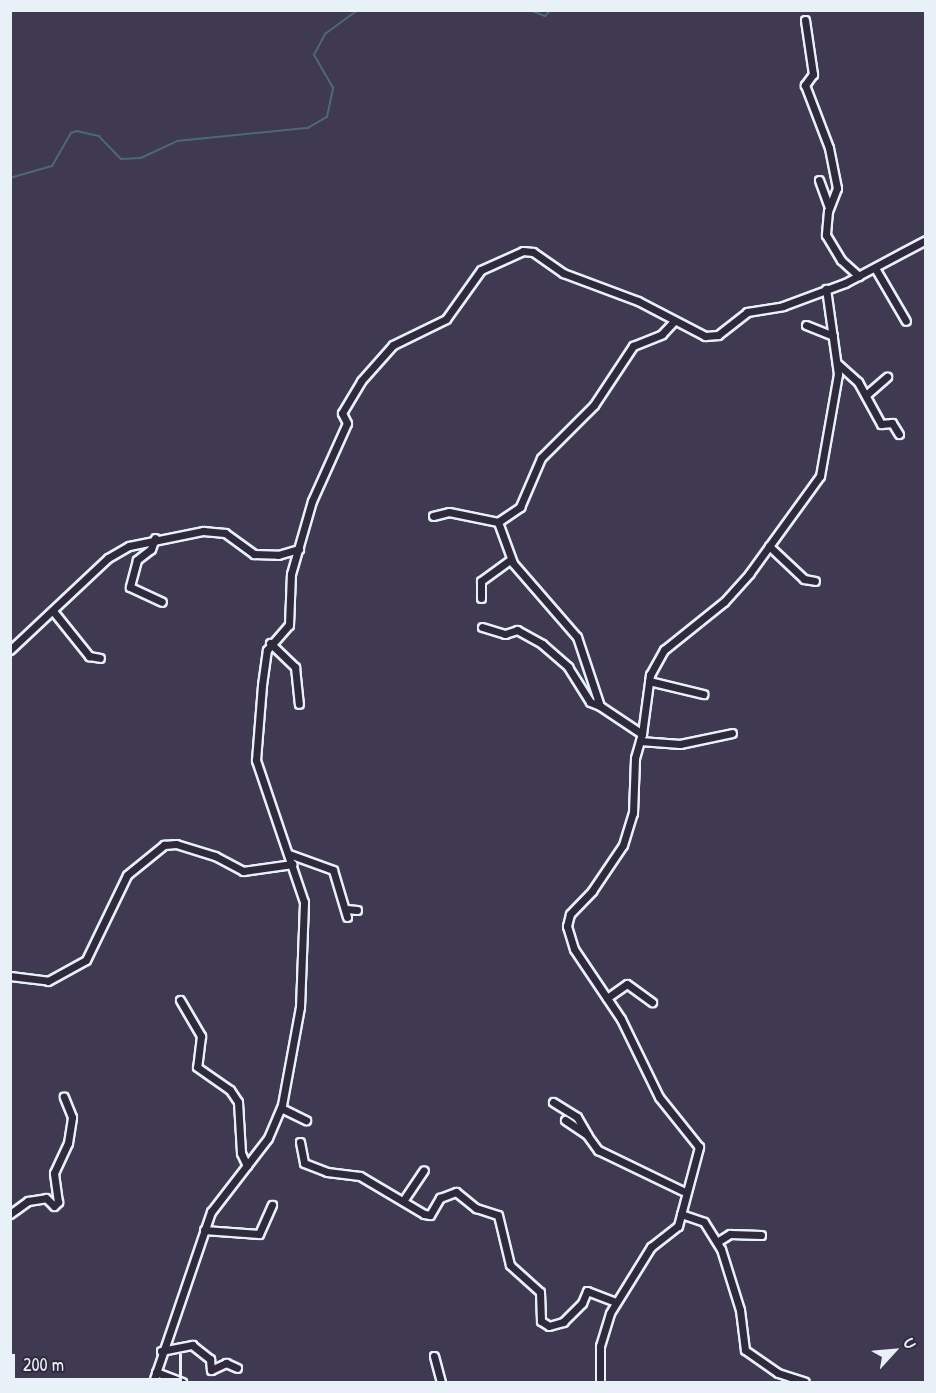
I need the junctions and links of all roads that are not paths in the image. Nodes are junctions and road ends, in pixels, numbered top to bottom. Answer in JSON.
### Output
{"nodes":[{"id":1,"x":805,"y":20,"type":"dead end"},
{"id":2,"x":819,"y":180,"type":"dead end"},
{"id":3,"x":830,"y":207,"type":"junction"},
{"id":4,"x":926,"y":240,"type":"edge"},
{"id":5,"x":875,"y":268,"type":"junction"},
{"id":6,"x":859,"y":276,"type":"junction"},
{"id":7,"x":826,"y":289,"type":"junction"},
{"id":8,"x":674,"y":321,"type":"junction"},
{"id":9,"x":906,"y":321,"type":"dead end"},
{"id":10,"x":806,"y":325,"type":"dead end"},
{"id":11,"x":833,"y":336,"type":"junction"},
{"id":12,"x":838,"y":364,"type":"junction"},
{"id":13,"x":887,"y":377,"type":"dead end"},
{"id":14,"x":866,"y":395,"type":"junction"},
{"id":15,"x":899,"y":434,"type":"dead end"},
{"id":16,"x":433,"y":516,"type":"dead end"},
{"id":17,"x":498,"y":522,"type":"junction"},
{"id":18,"x":155,"y":538,"type":"junction"},
{"id":19,"x":769,"y":546,"type":"junction"},
{"id":20,"x":299,"y":549,"type":"junction"},
{"id":21,"x":512,"y":559,"type":"junction"},
{"id":22,"x":815,"y":581,"type":"dead end"},
{"id":23,"x":481,"y":598,"type":"dead end"},
{"id":24,"x":162,"y":602,"type":"dead end"},
{"id":25,"x":53,"y":611,"type":"junction"},
{"id":26,"x":482,"y":627,"type":"dead end"},
{"id":27,"x":270,"y":644,"type":"junction"},
{"id":28,"x":10,"y":650,"type":"edge"},
{"id":29,"x":100,"y":658,"type":"dead end"},
{"id":30,"x":649,"y":681,"type":"junction"},
{"id":31,"x":703,"y":694,"type":"dead end"},
{"id":32,"x":299,"y":704,"type":"dead end"},
{"id":33,"x":600,"y":706,"type":"junction"},
{"id":34,"x":732,"y":733,"type":"dead end"},
{"id":35,"x":641,"y":738,"type":"junction"},
{"id":36,"x":289,"y":854,"type":"junction"},
{"id":37,"x":292,"y":864,"type":"junction"},
{"id":38,"x":357,"y":910,"type":"dead end"},
{"id":39,"x":10,"y":976,"type":"edge"},
{"id":40,"x":607,"y":998,"type":"junction"},
{"id":41,"x":180,"y":1000,"type":"dead end"},
{"id":42,"x":652,"y":1002,"type":"dead end"},
{"id":43,"x":64,"y":1097,"type":"dead end"},
{"id":44,"x":553,"y":1102,"type":"dead end"},
{"id":45,"x":281,"y":1108,"type":"junction"},
{"id":46,"x":306,"y":1120,"type":"dead end"},
{"id":47,"x":565,"y":1120,"type":"dead end"},
{"id":48,"x":587,"y":1135,"type":"junction"},
{"id":49,"x":300,"y":1142,"type":"dead end"},
{"id":50,"x":247,"y":1166,"type":"junction"},
{"id":51,"x":424,"y":1170,"type":"dead end"},
{"id":52,"x":684,"y":1191,"type":"junction"},
{"id":53,"x":403,"y":1201,"type":"junction"},
{"id":54,"x":272,"y":1205,"type":"dead end"},
{"id":55,"x":10,"y":1214,"type":"edge"},
{"id":56,"x":681,"y":1214,"type":"junction"},
{"id":57,"x":204,"y":1230,"type":"junction"},
{"id":58,"x":761,"y":1235,"type":"dead end"},
{"id":59,"x":717,"y":1242,"type":"junction"},
{"id":60,"x":615,"y":1302,"type":"junction"},
{"id":61,"x":161,"y":1351,"type":"junction"},
{"id":62,"x":434,"y":1356,"type":"dead end"},
{"id":63,"x":237,"y":1368,"type":"dead end"},
{"id":64,"x":156,"y":1372,"type":"junction"},
{"id":65,"x":778,"y":1373,"type":"junction"},
{"id":66,"x":153,"y":1383,"type":"edge"},
{"id":67,"x":182,"y":1383,"type":"edge"},
{"id":68,"x":441,"y":1383,"type":"edge"},
{"id":69,"x":600,"y":1383,"type":"edge"},
{"id":70,"x":778,"y":1383,"type":"edge"},
{"id":71,"x":805,"y":1383,"type":"edge"}],
"edges":[{"from":1,"to":3,"type":"street"},
{"from":2,"to":3,"type":"street"},
{"from":3,"to":6,"type":"street"},
{"from":4,"to":5,"type":"street"},
{"from":5,"to":6,"type":"street"},
{"from":5,"to":9,"type":"street"},
{"from":6,"to":7,"type":"street"},
{"from":7,"to":8,"type":"street"},
{"from":7,"to":11,"type":"street"},
{"from":8,"to":17,"type":"street"},
{"from":8,"to":20,"type":"street"},
{"from":10,"to":11,"type":"street"},
{"from":11,"to":12,"type":"street"},
{"from":12,"to":14,"type":"street"},
{"from":12,"to":19,"type":"street"},
{"from":13,"to":14,"type":"street"},
{"from":14,"to":15,"type":"street"},
{"from":16,"to":17,"type":"street"},
{"from":17,"to":21,"type":"street"},
{"from":18,"to":20,"type":"street"},
{"from":18,"to":24,"type":"street"},
{"from":18,"to":25,"type":"street"},
{"from":19,"to":22,"type":"street"},
{"from":19,"to":30,"type":"street"},
{"from":20,"to":27,"type":"street"},
{"from":21,"to":23,"type":"street"},
{"from":21,"to":33,"type":"street"},
{"from":25,"to":28,"type":"street"},
{"from":25,"to":29,"type":"street"},
{"from":26,"to":33,"type":"street"},
{"from":27,"to":32,"type":"street"},
{"from":27,"to":36,"type":"street"},
{"from":30,"to":31,"type":"street"},
{"from":30,"to":35,"type":"street"},
{"from":33,"to":35,"type":"street"},
{"from":34,"to":35,"type":"street"},
{"from":35,"to":40,"type":"street"},
{"from":36,"to":37,"type":"street"},
{"from":36,"to":38,"type":"street"},
{"from":37,"to":39,"type":"street"},
{"from":37,"to":45,"type":"street"},
{"from":40,"to":42,"type":"street"},
{"from":40,"to":52,"type":"street"},
{"from":41,"to":50,"type":"street"},
{"from":43,"to":55,"type":"street"},
{"from":44,"to":48,"type":"street"},
{"from":45,"to":46,"type":"street"},
{"from":45,"to":50,"type":"street"},
{"from":47,"to":48,"type":"street"},
{"from":48,"to":52,"type":"street"},
{"from":49,"to":53,"type":"street"},
{"from":50,"to":57,"type":"street"},
{"from":51,"to":53,"type":"street"},
{"from":52,"to":56,"type":"street"},
{"from":53,"to":60,"type":"street"},
{"from":54,"to":57,"type":"street"},
{"from":56,"to":59,"type":"street"},
{"from":56,"to":60,"type":"street"},
{"from":57,"to":61,"type":"street"},
{"from":58,"to":59,"type":"street"},
{"from":59,"to":65,"type":"street"},
{"from":60,"to":69,"type":"street"},
{"from":61,"to":63,"type":"street"},
{"from":61,"to":64,"type":"street"},
{"from":62,"to":68,"type":"street"},
{"from":64,"to":66,"type":"street"},
{"from":64,"to":67,"type":"street"},
{"from":65,"to":70,"type":"street"},
{"from":65,"to":71,"type":"street"}]}
